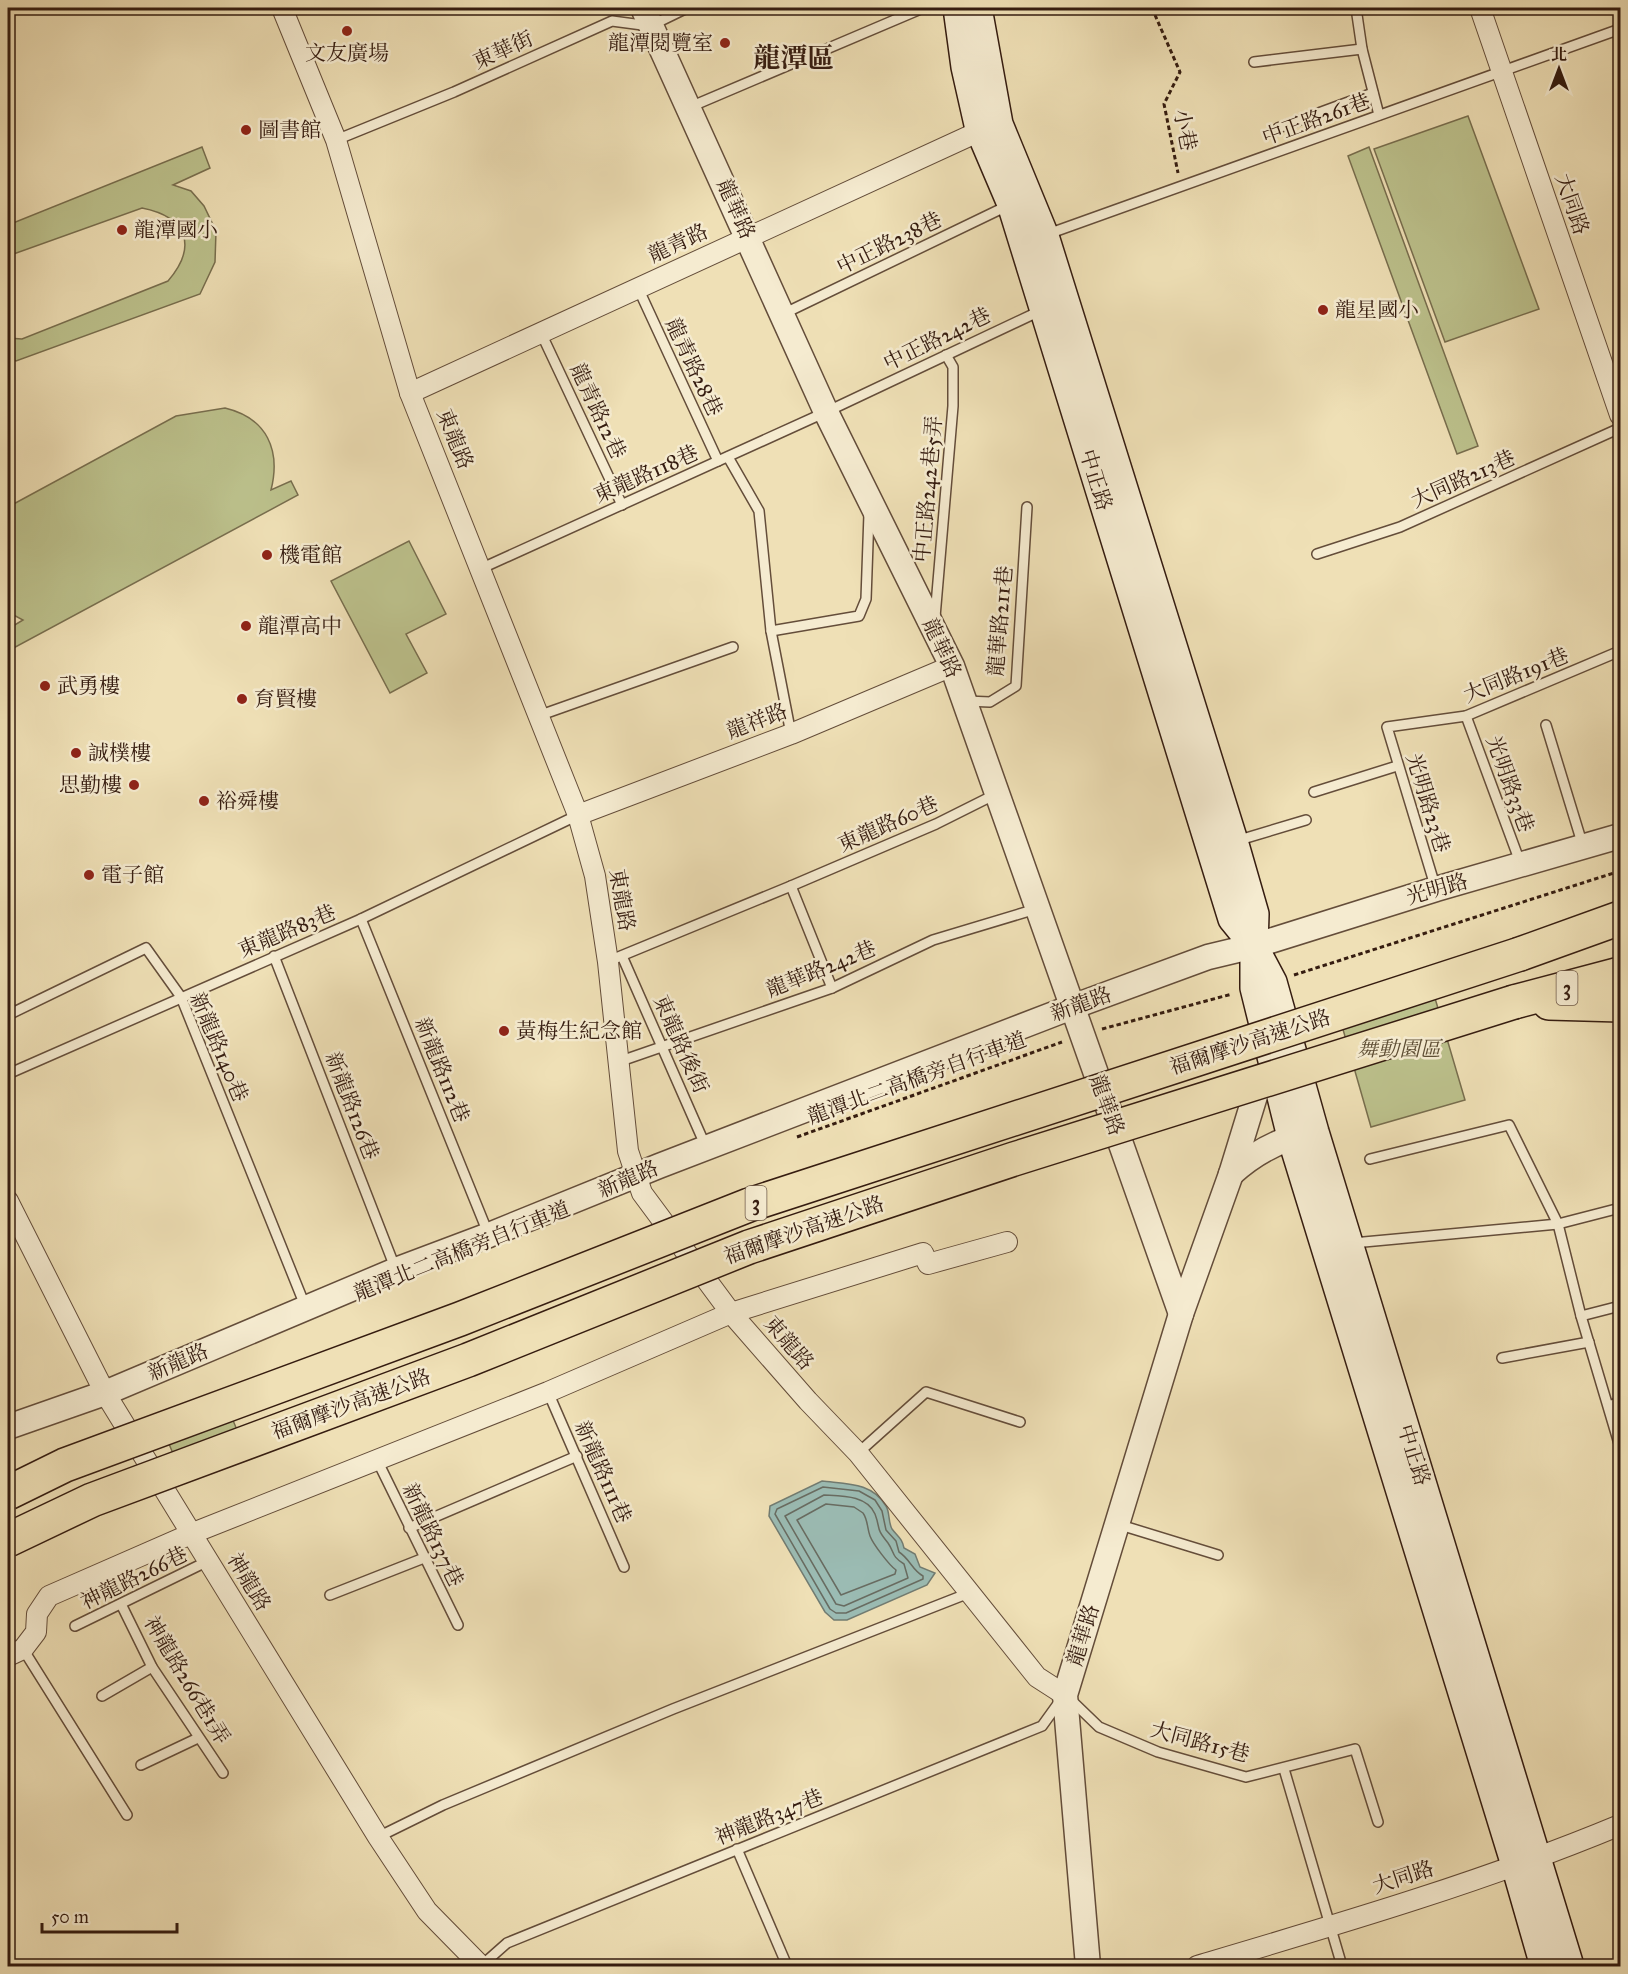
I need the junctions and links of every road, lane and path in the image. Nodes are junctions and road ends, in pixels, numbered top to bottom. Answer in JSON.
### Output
{"nodes":[{"id":1,"x":282,"y":8,"type":"edge"},
{"id":2,"x":687,"y":8,"type":"edge"},
{"id":3,"x":923,"y":8,"type":"edge"},
{"id":4,"x":957,"y":8,"type":"edge"},
{"id":5,"x":978,"y":8,"type":"edge"},
{"id":6,"x":1356,"y":8,"type":"edge"},
{"id":7,"x":1480,"y":8,"type":"edge"},
{"id":8,"x":1155,"y":15,"type":"dead end"},
{"id":9,"x":647,"y":16,"type":"edge"},
{"id":10,"x":1620,"y":29,"type":"edge"},
{"id":11,"x":1362,"y":49,"type":"junction"},
{"id":12,"x":1254,"y":62,"type":"dead end"},
{"id":13,"x":1501,"y":73,"type":"junction"},
{"id":14,"x":1373,"y":93,"type":"junction"},
{"id":15,"x":690,"y":107,"type":"junction"},
{"id":16,"x":1379,"y":115,"type":"junction"},
{"id":17,"x":989,"y":127,"type":"junction"},
{"id":18,"x":1278,"y":128,"type":"dead end"},
{"id":19,"x":336,"y":140,"type":"junction"},
{"id":20,"x":1181,"y":186,"type":"junction"},
{"id":21,"x":1011,"y":204,"type":"junction"},
{"id":22,"x":749,"y":237,"type":"junction"},
{"id":23,"x":1034,"y":239,"type":"junction"},
{"id":24,"x":638,"y":288,"type":"junction"},
{"id":25,"x":1053,"y":304,"type":"junction"},
{"id":26,"x":783,"y":314,"type":"junction"},
{"id":27,"x":541,"y":333,"type":"junction"},
{"id":28,"x":946,"y":355,"type":"junction"},
{"id":29,"x":410,"y":393,"type":"junction"},
{"id":30,"x":826,"y":412,"type":"junction"},
{"id":31,"x":1620,"y":415,"type":"edge"},
{"id":32,"x":1620,"y":428,"type":"edge"},
{"id":33,"x":728,"y":457,"type":"junction"},
{"id":34,"x":718,"y":461,"type":"junction"},
{"id":35,"x":869,"y":501,"type":"junction"},
{"id":36,"x":622,"y":505,"type":"junction"},
{"id":37,"x":1027,"y":507,"type":"dead end"},
{"id":38,"x":1317,"y":555,"type":"dead end"},
{"id":39,"x":480,"y":569,"type":"junction"},
{"id":40,"x":934,"y":629,"type":"junction"},
{"id":41,"x":771,"y":631,"type":"junction"},
{"id":42,"x":733,"y":647,"type":"dead end"},
{"id":43,"x":1620,"y":651,"type":"edge"},
{"id":44,"x":952,"y":666,"type":"junction"},
{"id":45,"x":966,"y":700,"type":"junction"},
{"id":46,"x":538,"y":716,"type":"junction"},
{"id":47,"x":1466,"y":716,"type":"junction"},
{"id":48,"x":1546,"y":724,"type":"dead end"},
{"id":49,"x":1387,"y":727,"type":"joint"},
{"id":50,"x":791,"y":734,"type":"junction"},
{"id":51,"x":1190,"y":743,"type":"junction"},
{"id":52,"x":1397,"y":766,"type":"junction"},
{"id":53,"x":1314,"y":792,"type":"dead end"},
{"id":54,"x":998,"y":793,"type":"junction"},
{"id":55,"x":578,"y":815,"type":"junction"},
{"id":56,"x":1306,"y":820,"type":"dead end"},
{"id":57,"x":1620,"y":836,"type":"edge"},
{"id":58,"x":1234,"y":841,"type":"junction"},
{"id":59,"x":1583,"y":846,"type":"junction"},
{"id":60,"x":1521,"y":865,"type":"junction"},
{"id":61,"x":1620,"y":871,"type":"edge"},
{"id":62,"x":791,"y":886,"type":"junction"},
{"id":63,"x":1436,"y":889,"type":"junction"},
{"id":64,"x":1038,"y":908,"type":"junction"},
{"id":65,"x":1620,"y":918,"type":"edge"},
{"id":66,"x":361,"y":919,"type":"junction"},
{"id":67,"x":1620,"y":932,"type":"edge"},
{"id":68,"x":1254,"y":946,"type":"junction"},
{"id":69,"x":1520,"y":954,"type":"junction"},
{"id":70,"x":274,"y":956,"type":"junction"},
{"id":71,"x":615,"y":959,"type":"junction"},
{"id":72,"x":1620,"y":974,"type":"edge"},
{"id":73,"x":1291,"y":976,"type":"dead end"},
{"id":74,"x":832,"y":988,"type":"junction"},
{"id":75,"x":1234,"y":994,"type":"dead end"},
{"id":76,"x":181,"y":997,"type":"junction"},
{"id":77,"x":1514,"y":1002,"type":"junction"},
{"id":78,"x":1620,"y":1005,"type":"edge"},
{"id":79,"x":1072,"y":1007,"type":"junction"},
{"id":80,"x":8,"y":1015,"type":"edge"},
{"id":81,"x":1096,"y":1031,"type":"dead end"},
{"id":82,"x":1067,"y":1040,"type":"dead end"},
{"id":83,"x":663,"y":1047,"type":"junction"},
{"id":84,"x":617,"y":1062,"type":"junction"},
{"id":85,"x":1285,"y":1065,"type":"junction"},
{"id":86,"x":8,"y":1074,"type":"edge"},
{"id":87,"x":1303,"y":1135,"type":"junction"},
{"id":88,"x":787,"y":1141,"type":"dead end"},
{"id":89,"x":706,"y":1147,"type":"junction"},
{"id":90,"x":1370,"y":1159,"type":"dead end"},
{"id":91,"x":1231,"y":1174,"type":"junction"},
{"id":92,"x":637,"y":1175,"type":"junction"},
{"id":93,"x":8,"y":1200,"type":"edge"},
{"id":94,"x":1620,"y":1208,"type":"edge"},
{"id":95,"x":1558,"y":1224,"type":"junction"},
{"id":96,"x":489,"y":1235,"type":"junction"},
{"id":97,"x":1007,"y":1242,"type":"dead end"},
{"id":98,"x":1338,"y":1246,"type":"junction"},
{"id":99,"x":396,"y":1270,"type":"junction"},
{"id":100,"x":1620,"y":1306,"type":"edge"},
{"id":101,"x":306,"y":1308,"type":"junction"},
{"id":102,"x":731,"y":1313,"type":"junction"},
{"id":103,"x":1181,"y":1314,"type":"junction"},
{"id":104,"x":1581,"y":1316,"type":"junction"},
{"id":105,"x":1589,"y":1342,"type":"junction"},
{"id":106,"x":1502,"y":1358,"type":"dead end"},
{"id":107,"x":548,"y":1392,"type":"junction"},
{"id":108,"x":105,"y":1393,"type":"junction"},
{"id":109,"x":1620,"y":1402,"type":"edge"},
{"id":110,"x":1609,"y":1406,"type":"junction"},
{"id":111,"x":1020,"y":1422,"type":"dead end"},
{"id":112,"x":8,"y":1427,"type":"edge"},
{"id":113,"x":1620,"y":1447,"type":"edge"},
{"id":114,"x":858,"y":1452,"type":"junction"},
{"id":115,"x":577,"y":1455,"type":"junction"},
{"id":116,"x":377,"y":1460,"type":"junction"},
{"id":117,"x":8,"y":1493,"type":"edge"},
{"id":118,"x":1118,"y":1524,"type":"junction"},
{"id":119,"x":409,"y":1528,"type":"junction"},
{"id":120,"x":193,"y":1533,"type":"junction"},
{"id":121,"x":8,"y":1540,"type":"edge"},
{"id":122,"x":1218,"y":1556,"type":"dead end"},
{"id":123,"x":423,"y":1558,"type":"junction"},
{"id":124,"x":208,"y":1562,"type":"junction"},
{"id":125,"x":624,"y":1567,"type":"dead end"},
{"id":126,"x":969,"y":1593,"type":"junction"},
{"id":127,"x":330,"y":1595,"type":"dead end"},
{"id":128,"x":121,"y":1604,"type":"junction"},
{"id":129,"x":458,"y":1625,"type":"dead end"},
{"id":130,"x":75,"y":1626,"type":"dead end"},
{"id":131,"x":15,"y":1652,"type":"edge"},
{"id":132,"x":152,"y":1666,"type":"junction"},
{"id":133,"x":1065,"y":1695,"type":"junction"},
{"id":134,"x":102,"y":1696,"type":"dead end"},
{"id":135,"x":198,"y":1738,"type":"junction"},
{"id":136,"x":141,"y":1765,"type":"dead end"},
{"id":137,"x":1284,"y":1769,"type":"junction"},
{"id":138,"x":223,"y":1773,"type":"dead end"},
{"id":139,"x":127,"y":1815,"type":"dead end"},
{"id":140,"x":1378,"y":1822,"type":"dead end"},
{"id":141,"x":1620,"y":1825,"type":"edge"},
{"id":142,"x":378,"y":1838,"type":"junction"},
{"id":143,"x":737,"y":1850,"type":"junction"},
{"id":144,"x":1526,"y":1861,"type":"junction"},
{"id":145,"x":1331,"y":1926,"type":"junction"},
{"id":146,"x":785,"y":1961,"type":"dead end"},
{"id":147,"x":481,"y":1966,"type":"edge"},
{"id":148,"x":1088,"y":1966,"type":"edge"},
{"id":149,"x":1197,"y":1966,"type":"edge"},
{"id":150,"x":1342,"y":1966,"type":"edge"},
{"id":151,"x":1544,"y":1966,"type":"edge"},
{"id":152,"x":1570,"y":1966,"type":"edge"}],
"edges":[{"from":1,"to":19,"type":"street","name":"東龍路"},
{"from":2,"to":9,"type":"lane"},
{"from":3,"to":15,"type":"lane"},
{"from":4,"to":17,"type":"main road","name":"中正路"},
{"from":5,"to":17,"type":"main road","name":"中正路"},
{"from":6,"to":11,"type":"lane"},
{"from":7,"to":13,"type":"street","name":"大同路"},
{"from":8,"to":20,"type":"path","name":"小巷"},
{"from":9,"to":15,"type":"street","name":"龍華路"},
{"from":9,"to":19,"type":"lane","name":"東華街"},
{"from":10,"to":13,"type":"lane","name":"中正路261巷"},
{"from":11,"to":12,"type":"lane"},
{"from":11,"to":14,"type":"lane"},
{"from":13,"to":16,"type":"lane","name":"中正路261巷"},
{"from":13,"to":31,"type":"street","name":"大同路"},
{"from":14,"to":16,"type":"lane"},
{"from":14,"to":18,"type":"lane"},
{"from":15,"to":22,"type":"street","name":"龍華路"},
{"from":16,"to":20,"type":"lane","name":"中正路261巷"},
{"from":17,"to":21,"type":"main road","name":"中正路"},
{"from":17,"to":22,"type":"street","name":"龍青路"},
{"from":17,"to":23,"type":"main road","name":"中正路"},
{"from":19,"to":29,"type":"street","name":"東龍路"},
{"from":20,"to":23,"type":"lane","name":"中正路261巷"},
{"from":21,"to":23,"type":"main road","name":"中正路"},
{"from":21,"to":26,"type":"lane","name":"中正路238巷"},
{"from":22,"to":24,"type":"street","name":"龍青路"},
{"from":22,"to":26,"type":"street","name":"龍華路"},
{"from":23,"to":25,"type":"main road","name":"中正路"},
{"from":24,"to":27,"type":"street","name":"龍青路"},
{"from":24,"to":34,"type":"lane","name":"龍青路28巷"},
{"from":25,"to":28,"type":"lane","name":"中正路242巷"},
{"from":25,"to":51,"type":"main road","name":"中正路"},
{"from":26,"to":30,"type":"street","name":"龍華路"},
{"from":27,"to":29,"type":"street","name":"龍青路"},
{"from":27,"to":36,"type":"lane","name":"龍青路12巷"},
{"from":28,"to":30,"type":"lane","name":"中正路242巷"},
{"from":28,"to":40,"type":"lane","name":"中正路242巷5弄"},
{"from":29,"to":39,"type":"street","name":"東龍路"},
{"from":30,"to":33,"type":"lane","name":"東龍路118巷"},
{"from":30,"to":35,"type":"street","name":"龍華路"},
{"from":32,"to":38,"type":"lane","name":"大同路213巷"},
{"from":33,"to":34,"type":"lane","name":"東龍路118巷"},
{"from":33,"to":41,"type":"lane"},
{"from":34,"to":36,"type":"lane","name":"東龍路118巷"},
{"from":35,"to":40,"type":"street","name":"龍華路"},
{"from":35,"to":41,"type":"lane"},
{"from":36,"to":39,"type":"lane","name":"東龍路118巷"},
{"from":37,"to":45,"type":"lane","name":"龍華路211巷"},
{"from":39,"to":46,"type":"street","name":"東龍路"},
{"from":40,"to":44,"type":"street","name":"龍華路"},
{"from":41,"to":50,"type":"lane"},
{"from":42,"to":46,"type":"lane"},
{"from":43,"to":47,"type":"lane","name":"大同路191巷"},
{"from":44,"to":45,"type":"street","name":"龍華路"},
{"from":44,"to":50,"type":"street","name":"龍祥路"},
{"from":45,"to":54,"type":"street","name":"龍華路"},
{"from":46,"to":55,"type":"street","name":"東龍路"},
{"from":47,"to":49,"type":"lane","name":"大同路191巷"},
{"from":47,"to":60,"type":"lane","name":"光明路33巷"},
{"from":48,"to":59,"type":"lane"},
{"from":49,"to":52,"type":"lane","name":"光明路23巷"},
{"from":50,"to":55,"type":"street","name":"龍祥路"},
{"from":51,"to":58,"type":"main road","name":"中正路"},
{"from":51,"to":68,"type":"main road","name":"中正路"},
{"from":52,"to":53,"type":"lane"},
{"from":52,"to":63,"type":"lane","name":"光明路23巷"},
{"from":54,"to":62,"type":"lane","name":"東龍路60巷"},
{"from":54,"to":64,"type":"street","name":"龍華路"},
{"from":55,"to":66,"type":"lane","name":"東龍路83巷"},
{"from":55,"to":71,"type":"street","name":"東龍路"},
{"from":56,"to":58,"type":"lane"},
{"from":57,"to":59,"type":"street","name":"光明路"},
{"from":58,"to":68,"type":"main road","name":"中正路"},
{"from":59,"to":60,"type":"street","name":"光明路"},
{"from":60,"to":63,"type":"street","name":"光明路"},
{"from":61,"to":73,"type":"path"},
{"from":62,"to":71,"type":"lane","name":"東龍路60巷"},
{"from":62,"to":74,"type":"lane"},
{"from":63,"to":68,"type":"street","name":"光明路"},
{"from":64,"to":74,"type":"lane","name":"龍華路242巷"},
{"from":64,"to":79,"type":"street","name":"龍華路"},
{"from":65,"to":69,"type":"highway"},
{"from":66,"to":70,"type":"lane","name":"東龍路83巷"},
{"from":66,"to":96,"type":"lane","name":"新龍路112巷"},
{"from":67,"to":69,"type":"highway","name":"福爾摩沙高速公路","number":"3"},
{"from":68,"to":79,"type":"street","name":"新龍路"},
{"from":68,"to":85,"type":"main road","name":"中正路"},
{"from":69,"to":117,"type":"highway","name":"福爾摩沙高速公路","number":"3","bridge":true},
{"from":70,"to":76,"type":"lane","name":"東龍路83巷"},
{"from":70,"to":99,"type":"lane","name":"新龍路126巷"},
{"from":71,"to":83,"type":"lane","name":"東龍路後街"},
{"from":71,"to":84,"type":"street","name":"東龍路"},
{"from":72,"to":77,"type":"highway","name":"福爾摩沙高速公路","number":"3"},
{"from":74,"to":83,"type":"lane","name":"龍華路242巷"},
{"from":75,"to":81,"type":"path"},
{"from":76,"to":80,"type":"lane","name":"新龍路140巷"},
{"from":76,"to":86,"type":"lane","name":"東龍路83巷"},
{"from":76,"to":101,"type":"lane","name":"新龍路140巷"},
{"from":77,"to":78,"type":"highway"},
{"from":77,"to":121,"type":"highway","name":"福爾摩沙高速公路","number":"3","bridge":true},
{"from":79,"to":89,"type":"street","name":"新龍路"},
{"from":79,"to":103,"type":"street","name":"龍華路"},
{"from":82,"to":88,"type":"path","name":"龍潭北二高橋旁自行車道"},
{"from":83,"to":84,"type":"lane","name":"龍華路242巷"},
{"from":83,"to":89,"type":"lane","name":"東龍路後街"},
{"from":84,"to":92,"type":"street","name":"東龍路"},
{"from":85,"to":87,"type":"main road","name":"中正路"},
{"from":85,"to":91,"type":"street","name":"龍華路"},
{"from":87,"to":91,"type":"street"},
{"from":87,"to":98,"type":"main road","name":"中正路"},
{"from":89,"to":92,"type":"street","name":"新龍路"},
{"from":90,"to":95,"type":"lane"},
{"from":91,"to":103,"type":"street","name":"龍華路"},
{"from":92,"to":96,"type":"street","name":"新龍路"},
{"from":92,"to":102,"type":"street","name":"東龍路"},
{"from":93,"to":108,"type":"street","name":"神龍路"},
{"from":94,"to":95,"type":"lane"},
{"from":95,"to":98,"type":"lane"},
{"from":95,"to":104,"type":"lane"},
{"from":96,"to":99,"type":"street","name":"新龍路"},
{"from":97,"to":102,"type":"street"},
{"from":98,"to":144,"type":"main road","name":"中正路"},
{"from":99,"to":101,"type":"street","name":"新龍路"},
{"from":100,"to":104,"type":"lane"},
{"from":101,"to":108,"type":"street","name":"新龍路"},
{"from":102,"to":107,"type":"street"},
{"from":102,"to":114,"type":"street","name":"東龍路"},
{"from":103,"to":118,"type":"street","name":"龍華路"},
{"from":104,"to":105,"type":"lane"},
{"from":105,"to":106,"type":"lane"},
{"from":105,"to":110,"type":"lane"},
{"from":107,"to":115,"type":"lane","name":"新龍路111巷"},
{"from":107,"to":116,"type":"street"},
{"from":108,"to":112,"type":"street","name":"新龍路"},
{"from":108,"to":120,"type":"street","name":"神龍路"},
{"from":109,"to":110,"type":"lane"},
{"from":110,"to":113,"type":"lane"},
{"from":111,"to":114,"type":"lane"},
{"from":114,"to":126,"type":"street","name":"東龍路"},
{"from":115,"to":119,"type":"lane"},
{"from":115,"to":125,"type":"lane","name":"新龍路111巷"},
{"from":116,"to":119,"type":"lane","name":"新龍路137巷"},
{"from":116,"to":120,"type":"street"},
{"from":118,"to":122,"type":"lane"},
{"from":118,"to":133,"type":"street","name":"龍華路"},
{"from":119,"to":123,"type":"lane","name":"新龍路137巷"},
{"from":120,"to":124,"type":"street","name":"神龍路"},
{"from":120,"to":131,"type":"street"},
{"from":123,"to":127,"type":"lane"},
{"from":123,"to":129,"type":"lane","name":"新龍路137巷"},
{"from":124,"to":128,"type":"lane","name":"神龍路266巷"},
{"from":124,"to":142,"type":"street","name":"神龍路"},
{"from":126,"to":133,"type":"street","name":"東龍路"},
{"from":126,"to":142,"type":"lane"},
{"from":128,"to":130,"type":"lane","name":"神龍路266巷"},
{"from":128,"to":132,"type":"lane","name":"神龍路266巷1弄"},
{"from":131,"to":139,"type":"lane"},
{"from":132,"to":134,"type":"lane"},
{"from":132,"to":135,"type":"lane","name":"神龍路266巷1弄"},
{"from":133,"to":137,"type":"lane","name":"大同路15巷"},
{"from":133,"to":143,"type":"lane","name":"神龍路347巷"},
{"from":133,"to":148,"type":"street","name":"龍華路"},
{"from":135,"to":136,"type":"lane"},
{"from":135,"to":138,"type":"lane","name":"神龍路266巷1弄"},
{"from":137,"to":140,"type":"lane","name":"大同路15巷"},
{"from":137,"to":145,"type":"lane"},
{"from":141,"to":144,"type":"street","name":"大同路"},
{"from":142,"to":147,"type":"street","name":"神龍路"},
{"from":143,"to":146,"type":"lane"},
{"from":143,"to":147,"type":"lane","name":"神龍路347巷"},
{"from":144,"to":145,"type":"street","name":"大同路"},
{"from":144,"to":151,"type":"main road","name":"中正路"},
{"from":144,"to":152,"type":"main road","name":"中正路"},
{"from":145,"to":149,"type":"street","name":"大同路"},
{"from":145,"to":150,"type":"lane"}]}
